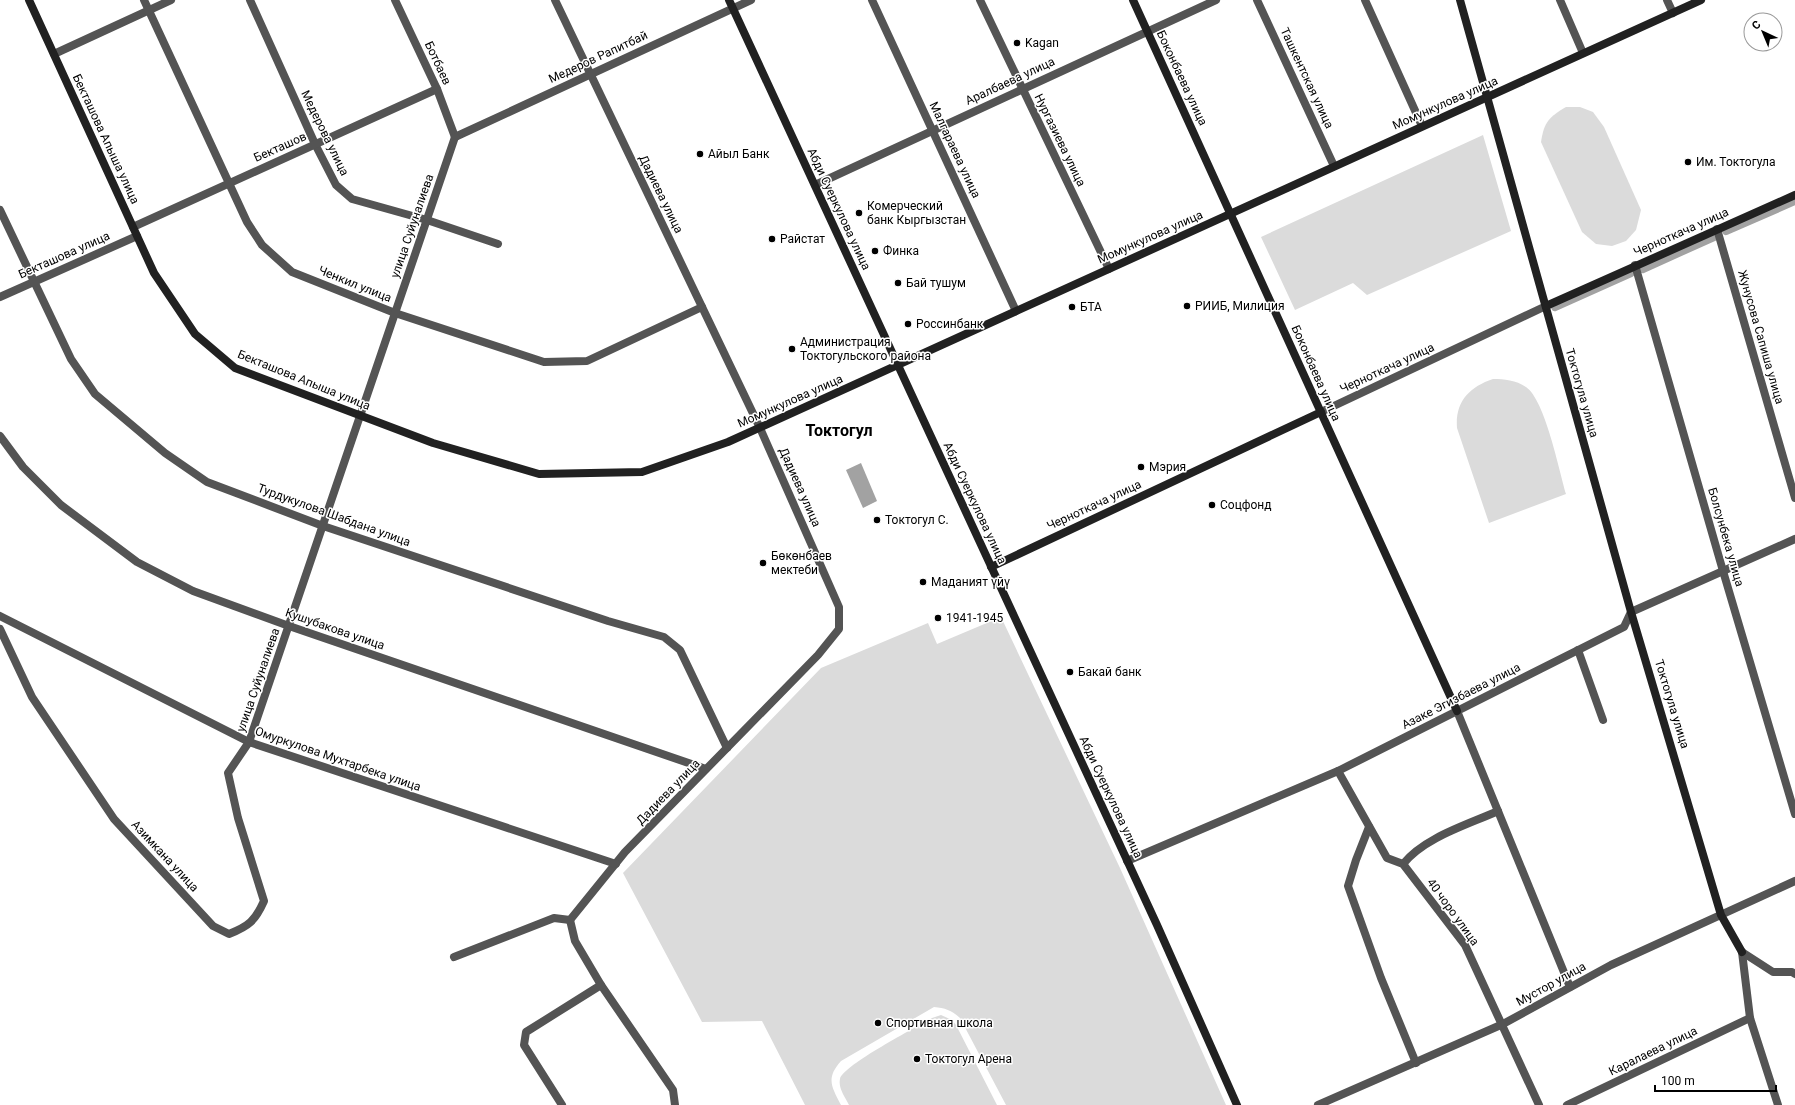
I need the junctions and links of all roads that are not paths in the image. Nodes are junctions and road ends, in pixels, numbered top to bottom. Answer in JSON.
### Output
{"nodes":[{"id":1,"x":29,"y":0,"type":"edge"},
{"id":2,"x":144,"y":0,"type":"edge"},
{"id":3,"x":171,"y":0,"type":"edge"},
{"id":4,"x":250,"y":0,"type":"edge"},
{"id":5,"x":395,"y":0,"type":"edge"},
{"id":6,"x":555,"y":0,"type":"edge"},
{"id":7,"x":729,"y":0,"type":"edge"},
{"id":8,"x":751,"y":0,"type":"edge"},
{"id":9,"x":872,"y":0,"type":"edge"},
{"id":10,"x":980,"y":0,"type":"edge"},
{"id":11,"x":1133,"y":0,"type":"edge"},
{"id":12,"x":1216,"y":0,"type":"edge"},
{"id":13,"x":1257,"y":0,"type":"edge"},
{"id":14,"x":1365,"y":0,"type":"edge"},
{"id":15,"x":1460,"y":0,"type":"edge"},
{"id":16,"x":1560,"y":0,"type":"edge"},
{"id":17,"x":1667,"y":0,"type":"edge"},
{"id":18,"x":1701,"y":0,"type":"edge"},
{"id":19,"x":733,"y":8,"type":"junction"},
{"id":20,"x":149,"y":10,"type":"junction"},
{"id":21,"x":1673,"y":13,"type":"junction"},
{"id":22,"x":1147,"y":31,"type":"junction"},
{"id":23,"x":1583,"y":53,"type":"junction"},
{"id":24,"x":54,"y":54,"type":"junction"},
{"id":25,"x":589,"y":74,"type":"junction"},
{"id":26,"x":1022,"y":88,"type":"junction"},
{"id":27,"x":437,"y":89,"type":"junction"},
{"id":28,"x":1487,"y":97,"type":"junction"},
{"id":29,"x":1422,"y":126,"type":"junction"},
{"id":30,"x":933,"y":130,"type":"junction"},
{"id":31,"x":455,"y":137,"type":"junction"},
{"id":32,"x":315,"y":144,"type":"junction"},
{"id":33,"x":1334,"y":166,"type":"junction"},
{"id":34,"x":229,"y":183,"type":"junction"},
{"id":35,"x":815,"y":185,"type":"junction"},
{"id":36,"x":1795,"y":195,"type":"edge"},
{"id":37,"x":0,"y":210,"type":"edge"},
{"id":38,"x":1230,"y":214,"type":"junction"},
{"id":39,"x":427,"y":220,"type":"junction"},
{"id":40,"x":133,"y":227,"type":"junction"},
{"id":41,"x":1717,"y":229,"type":"junction"},
{"id":42,"x":137,"y":236,"type":"junction"},
{"id":43,"x":498,"y":244,"type":"dead end"},
{"id":44,"x":1635,"y":265,"type":"junction"},
{"id":45,"x":1109,"y":269,"type":"junction"},
{"id":46,"x":34,"y":281,"type":"junction"},
{"id":47,"x":0,"y":297,"type":"edge"},
{"id":48,"x":1546,"y":306,"type":"junction"},
{"id":49,"x":702,"y":308,"type":"junction"},
{"id":50,"x":1016,"y":311,"type":"junction"},
{"id":51,"x":395,"y":313,"type":"junction"},
{"id":52,"x":898,"y":365,"type":"junction"},
{"id":53,"x":1321,"y":412,"type":"junction"},
{"id":54,"x":360,"y":416,"type":"junction"},
{"id":55,"x":760,"y":428,"type":"junction"},
{"id":56,"x":0,"y":436,"type":"edge"},
{"id":57,"x":728,"y":442,"type":"joint"},
{"id":58,"x":1795,"y":498,"type":"edge"},
{"id":59,"x":323,"y":526,"type":"junction"},
{"id":60,"x":1795,"y":539,"type":"edge"},
{"id":61,"x":991,"y":567,"type":"junction"},
{"id":62,"x":1723,"y":571,"type":"junction"},
{"id":63,"x":1631,"y":612,"type":"junction"},
{"id":64,"x":0,"y":616,"type":"edge"},
{"id":65,"x":289,"y":626,"type":"junction"},
{"id":66,"x":0,"y":629,"type":"edge"},
{"id":67,"x":1578,"y":650,"type":"junction"},
{"id":68,"x":1457,"y":711,"type":"junction"},
{"id":69,"x":1603,"y":720,"type":"dead end"},
{"id":70,"x":249,"y":742,"type":"junction"},
{"id":71,"x":727,"y":748,"type":"junction"},
{"id":72,"x":706,"y":769,"type":"junction"},
{"id":73,"x":1338,"y":771,"type":"junction"},
{"id":74,"x":228,"y":773,"type":"joint"},
{"id":75,"x":1498,"y":811,"type":"junction"},
{"id":76,"x":1795,"y":814,"type":"edge"},
{"id":77,"x":1369,"y":826,"type":"junction"},
{"id":78,"x":1127,"y":861,"type":"junction"},
{"id":79,"x":616,"y":864,"type":"junction"},
{"id":80,"x":1403,"y":864,"type":"junction"},
{"id":81,"x":1795,"y":882,"type":"edge"},
{"id":82,"x":1721,"y":915,"type":"junction"},
{"id":83,"x":570,"y":920,"type":"junction"},
{"id":84,"x":1742,"y":952,"type":"junction"},
{"id":85,"x":454,"y":957,"type":"dead end"},
{"id":86,"x":1795,"y":974,"type":"edge"},
{"id":87,"x":601,"y":985,"type":"junction"},
{"id":88,"x":1570,"y":987,"type":"junction"},
{"id":89,"x":1750,"y":1018,"type":"junction"},
{"id":90,"x":1503,"y":1024,"type":"junction"},
{"id":91,"x":1416,"y":1063,"type":"junction"},
{"id":92,"x":562,"y":1105,"type":"edge"},
{"id":93,"x":675,"y":1105,"type":"edge"},
{"id":94,"x":1237,"y":1105,"type":"edge"},
{"id":95,"x":1318,"y":1105,"type":"edge"},
{"id":96,"x":1539,"y":1105,"type":"edge"},
{"id":97,"x":1567,"y":1105,"type":"edge"},
{"id":98,"x":1778,"y":1105,"type":"edge"}],
"edges":[{"from":1,"to":24,"type":"street","name":"Бекташова Апыша улица"},
{"from":2,"to":20,"type":"street","name":"Ченкил улица"},
{"from":3,"to":20,"type":"street"},
{"from":4,"to":32,"type":"street","name":"Медерова улица"},
{"from":5,"to":27,"type":"street","name":"Ботбаев"},
{"from":6,"to":25,"type":"street","name":"Дадиева улица"},
{"from":7,"to":19,"type":"street","name":"Абди Суеркулова улица"},
{"from":8,"to":19,"type":"street","name":"Медеров Рапитбай"},
{"from":9,"to":30,"type":"street","name":"Малгараева улица"},
{"from":10,"to":26,"type":"street","name":"Нургазиева улица"},
{"from":11,"to":22,"type":"street","name":"Боконбаева улица"},
{"from":12,"to":22,"type":"street","name":"Аралбаева улица"},
{"from":13,"to":33,"type":"street","name":"Ташкентская улица"},
{"from":14,"to":29,"type":"street"},
{"from":15,"to":28,"type":"street","name":"Токтогула улица"},
{"from":16,"to":23,"type":"street"},
{"from":17,"to":21,"type":"street"},
{"from":18,"to":21,"type":"street","name":"Момункулова улица"},
{"from":19,"to":25,"type":"street","name":"Медеров Рапитбай"},
{"from":19,"to":35,"type":"street","name":"Абди Суеркулова улица"},
{"from":20,"to":24,"type":"street"},
{"from":20,"to":34,"type":"street","name":"Ченкил улица"},
{"from":21,"to":23,"type":"street","name":"Момункулова улица"},
{"from":22,"to":26,"type":"street","name":"Аралбаева улица"},
{"from":22,"to":38,"type":"street","name":"Боконбаева улица"},
{"from":23,"to":28,"type":"street","name":"Момункулова улица"},
{"from":24,"to":40,"type":"street","name":"Бекташова Апыша улица"},
{"from":25,"to":31,"type":"street","name":"Медеров Рапитбай"},
{"from":25,"to":49,"type":"street","name":"Дадиева улица"},
{"from":26,"to":30,"type":"street","name":"Аралбаева улица"},
{"from":26,"to":45,"type":"street","name":"Нургазиева улица"},
{"from":27,"to":31,"type":"street","name":"Ботбаев"},
{"from":27,"to":32,"type":"street","name":"Бекташов"},
{"from":28,"to":29,"type":"street","name":"Момункулова улица"},
{"from":28,"to":48,"type":"street","name":"Токтогула улица"},
{"from":29,"to":33,"type":"street","name":"Момункулова улица"},
{"from":30,"to":35,"type":"street","name":"Аралбаева улица"},
{"from":30,"to":50,"type":"street","name":"Малгараева улица"},
{"from":31,"to":39,"type":"street","name":"улица Суйуналиева"},
{"from":32,"to":34,"type":"street","name":"Бекташов"},
{"from":32,"to":39,"type":"street","name":"Медерова улица"},
{"from":33,"to":38,"type":"street","name":"Момункулова улица"},
{"from":34,"to":40,"type":"street","name":"Бекташов"},
{"from":34,"to":51,"type":"street","name":"Ченкил улица"},
{"from":35,"to":52,"type":"street","name":"Абди Суеркулова улица"},
{"from":36,"to":41,"type":"street","name":"Черноткача улица"},
{"from":37,"to":46,"type":"street","name":"Турдукулова Шабдана улица"},
{"from":38,"to":45,"type":"street","name":"Момункулова улица"},
{"from":38,"to":53,"type":"street","name":"Боконбаева улица"},
{"from":39,"to":43,"type":"street","name":"Медерова улица"},
{"from":39,"to":51,"type":"street","name":"улица Суйуналиева"},
{"from":40,"to":42,"type":"street","name":"Бекташова Апыша улица"},
{"from":41,"to":44,"type":"street","name":"Черноткача улица"},
{"from":41,"to":58,"type":"street","name":"Жунусова Сапиша улица"},
{"from":42,"to":46,"type":"street","name":"Бекташова улица"},
{"from":42,"to":54,"type":"street","name":"Бекташова Апыша улица"},
{"from":44,"to":48,"type":"street","name":"Черноткача улица"},
{"from":44,"to":62,"type":"street","name":"Болсунбека улица"},
{"from":45,"to":50,"type":"street","name":"Момункулова улица"},
{"from":46,"to":47,"type":"street","name":"Бекташова улица"},
{"from":46,"to":59,"type":"street","name":"Турдукулова Шабдана улица"},
{"from":48,"to":53,"type":"street","name":"Черноткача улица"},
{"from":48,"to":63,"type":"street","name":"Токтогула улица"},
{"from":49,"to":51,"type":"street","name":"Ченкил улица"},
{"from":49,"to":55,"type":"street","name":"Дадиева улица"},
{"from":50,"to":52,"type":"street","name":"Момункулова улица"},
{"from":51,"to":54,"type":"street","name":"улица Суйуналиева"},
{"from":52,"to":55,"type":"street","name":"Момункулова улица"},
{"from":52,"to":61,"type":"street","name":"Абди Суеркулова улица"},
{"from":53,"to":61,"type":"street","name":"Черноткача улица"},
{"from":53,"to":68,"type":"street","name":"Боконбаева улица"},
{"from":54,"to":57,"type":"street","name":"Бекташова Апыша улица"},
{"from":54,"to":59,"type":"street","name":"улица Суйуналиева"},
{"from":55,"to":57,"type":"street","name":"Момункулова улица"},
{"from":55,"to":71,"type":"street","name":"Дадиева улица"},
{"from":56,"to":65,"type":"street","name":"Кушубакова улица"},
{"from":59,"to":65,"type":"street","name":"улица Суйуналиева"},
{"from":59,"to":71,"type":"street","name":"Турдукулова Шабдана улица"},
{"from":60,"to":62,"type":"street"},
{"from":61,"to":78,"type":"street","name":"Абди Суеркулова улица"},
{"from":62,"to":63,"type":"street"},
{"from":62,"to":76,"type":"street","name":"Болсунбека улица"},
{"from":63,"to":67,"type":"street","name":"Азаке Эгизбаева улица"},
{"from":63,"to":82,"type":"street","name":"Токтогула улица"},
{"from":64,"to":70,"type":"street","name":"Омуркулова Мухтарбека улица"},
{"from":65,"to":70,"type":"street","name":"улица Суйуналиева"},
{"from":65,"to":72,"type":"street","name":"Кушубакова улица"},
{"from":66,"to":74,"type":"street","name":"Азимкана улица"},
{"from":67,"to":68,"type":"street","name":"Азаке Эгизбаева улица"},
{"from":67,"to":69,"type":"street"},
{"from":68,"to":73,"type":"street","name":"Азаке Эгизбаева улица"},
{"from":68,"to":75,"type":"street"},
{"from":70,"to":74,"type":"street","name":"улица Суйуналиева"},
{"from":70,"to":79,"type":"street","name":"Омуркулова Мухтарбека улица"},
{"from":71,"to":72,"type":"street","name":"Дадиева улица"},
{"from":72,"to":79,"type":"street","name":"Дадиева улица"},
{"from":73,"to":77,"type":"street","name":"40 чоро улица"},
{"from":73,"to":78,"type":"street","name":"Азаке Эгизбаева улица"},
{"from":75,"to":80,"type":"street"},
{"from":75,"to":88,"type":"street"},
{"from":77,"to":80,"type":"street","name":"40 чоро улица"},
{"from":77,"to":91,"type":"street"},
{"from":78,"to":94,"type":"street","name":"Абди Суеркулова улица"},
{"from":79,"to":83,"type":"street","name":"Дадиева улица"},
{"from":80,"to":90,"type":"street","name":"40 чоро улица"},
{"from":81,"to":82,"type":"street","name":"Мустор улица"},
{"from":82,"to":84,"type":"street","name":"Токтогула улица"},
{"from":82,"to":88,"type":"street","name":"Мустор улица"},
{"from":83,"to":85,"type":"street"},
{"from":83,"to":87,"type":"street"},
{"from":84,"to":86,"type":"street"},
{"from":84,"to":89,"type":"street","name":"Токтогула улица"},
{"from":87,"to":92,"type":"street"},
{"from":87,"to":93,"type":"street"},
{"from":88,"to":90,"type":"street","name":"Мустор улица"},
{"from":89,"to":97,"type":"street","name":"Каралаева улица"},
{"from":89,"to":98,"type":"street","name":"Токтогула улица"},
{"from":90,"to":91,"type":"street","name":"Мустор улица"},
{"from":90,"to":96,"type":"street","name":"40 чоро улица"},
{"from":91,"to":95,"type":"street","name":"Мустор улица"}]}
